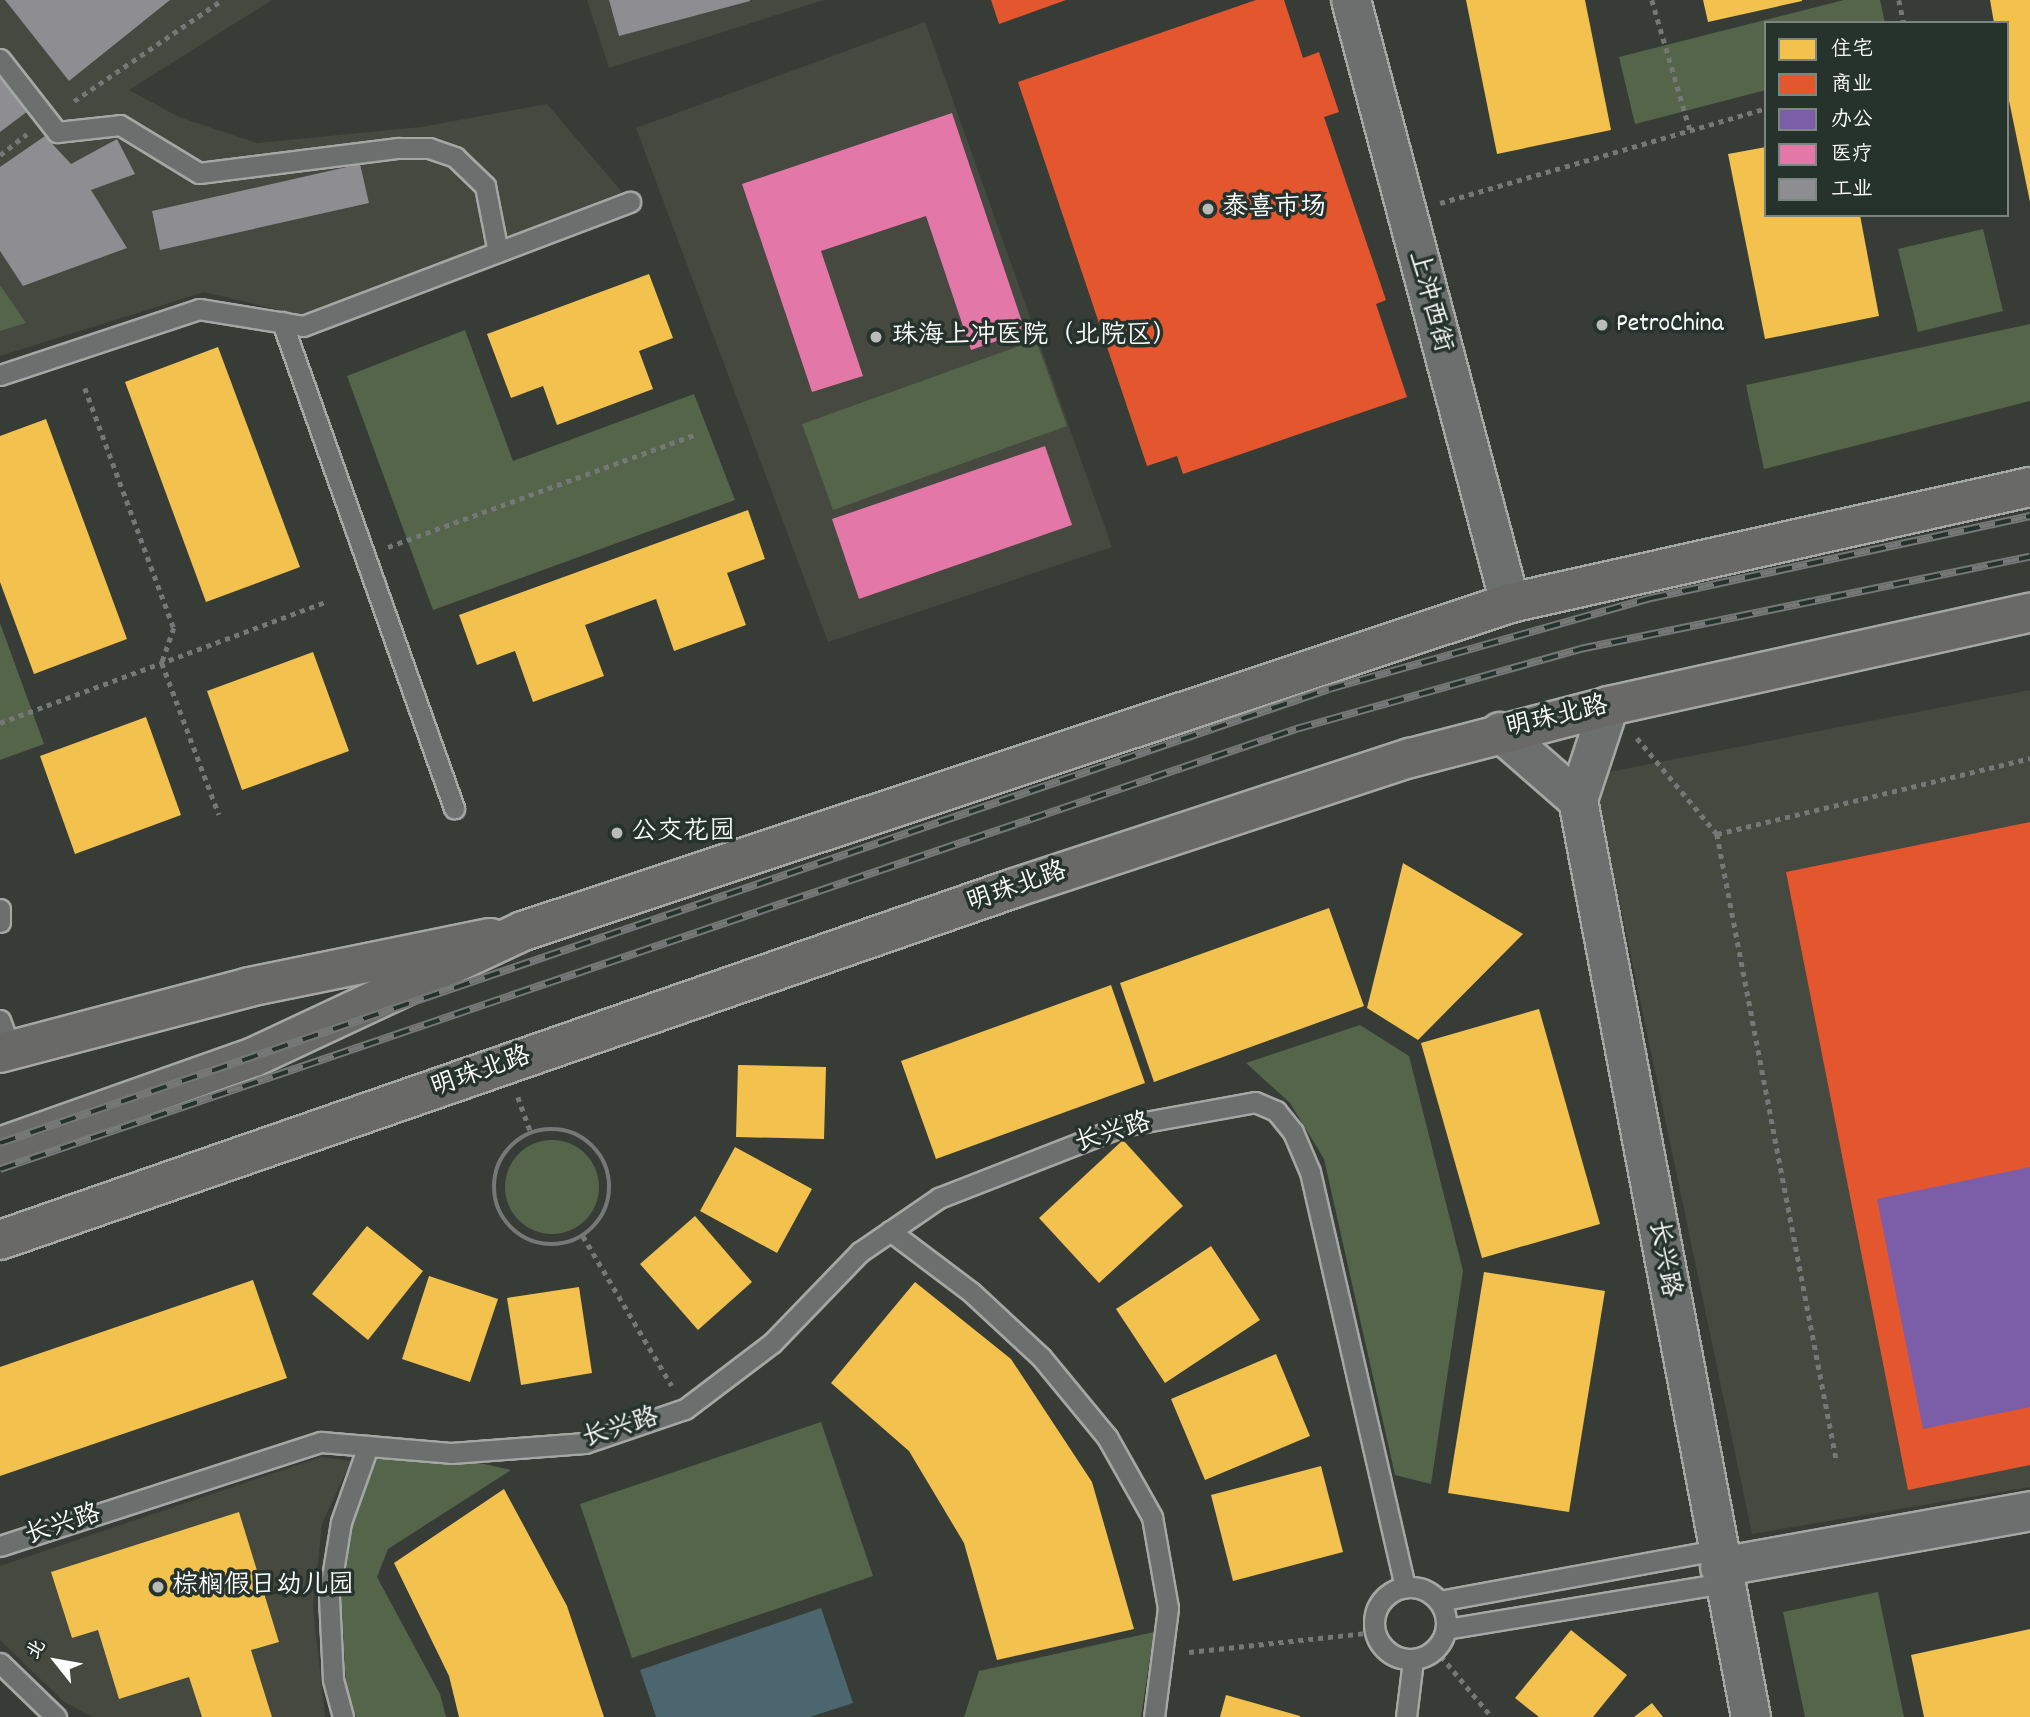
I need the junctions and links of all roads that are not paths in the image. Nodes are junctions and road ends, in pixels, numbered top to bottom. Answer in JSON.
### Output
{"nodes":[{"id":1,"x":1351,"y":0,"type":"edge"},
{"id":2,"x":0,"y":59,"type":"edge"},
{"id":3,"x":629,"y":202,"type":"dead end"},
{"id":4,"x":498,"y":251,"type":"junction"},
{"id":5,"x":282,"y":322,"type":"junction"},
{"id":6,"x":0,"y":375,"type":"edge"},
{"id":7,"x":2030,"y":486,"type":"edge"},
{"id":8,"x":1510,"y":603,"type":"junction"},
{"id":9,"x":2030,"y":613,"type":"edge"},
{"id":10,"x":1609,"y":706,"type":"junction"},
{"id":11,"x":1500,"y":732,"type":"junction"},
{"id":12,"x":1578,"y":800,"type":"junction"},
{"id":13,"x":454,"y":808,"type":"dead end"},
{"id":14,"x":0,"y":909,"type":"edge"},
{"id":15,"x":0,"y":922,"type":"edge"},
{"id":16,"x":523,"y":931,"type":"junction"},
{"id":17,"x":4,"y":1041,"type":"edge"},
{"id":18,"x":0,"y":1147,"type":"edge"},
{"id":19,"x":890,"y":1231,"type":"junction"},
{"id":20,"x":8,"y":1240,"type":"edge"},
{"id":21,"x":368,"y":1446,"type":"junction"},
{"id":22,"x":2030,"y":1511,"type":"edge"},
{"id":23,"x":0,"y":1546,"type":"edge"},
{"id":24,"x":1720,"y":1567,"type":"junction"},
{"id":25,"x":1405,"y":1587,"type":"junction"},
{"id":26,"x":1439,"y":1601,"type":"junction"},
{"id":27,"x":1446,"y":1629,"type":"junction"},
{"id":28,"x":1413,"y":1660,"type":"junction"},
{"id":29,"x":0,"y":1663,"type":"edge"},
{"id":30,"x":56,"y":1717,"type":"edge"},
{"id":31,"x":343,"y":1717,"type":"edge"},
{"id":32,"x":1154,"y":1717,"type":"edge"},
{"id":33,"x":1406,"y":1717,"type":"edge"},
{"id":34,"x":1751,"y":1717,"type":"edge"}],
"edges":[{"from":1,"to":8,"type":"street","name":"上沖西街"},
{"from":2,"to":4,"type":"lane"},
{"from":3,"to":4,"type":"lane"},
{"from":4,"to":5,"type":"lane"},
{"from":5,"to":6,"type":"lane"},
{"from":5,"to":13,"type":"lane"},
{"from":7,"to":8,"type":"main road"},
{"from":8,"to":16,"type":"main road"},
{"from":9,"to":10,"type":"main road","name":"明珠北路"},
{"from":10,"to":11,"type":"main road","name":"明珠北路"},
{"from":10,"to":12,"type":"street","name":"长兴路"},
{"from":11,"to":12,"type":"street"},
{"from":11,"to":20,"type":"main road","name":"明珠北路"},
{"from":12,"to":24,"type":"street","name":"长兴路"},
{"from":14,"to":15,"type":"lane"},
{"from":16,"to":17,"type":"main road"},
{"from":16,"to":18,"type":"main road"},
{"from":19,"to":21,"type":"lane","name":"长兴路"},
{"from":19,"to":25,"type":"lane","name":"长兴路"},
{"from":19,"to":32,"type":"lane"},
{"from":21,"to":23,"type":"lane","name":"长兴路"},
{"from":21,"to":31,"type":"lane"},
{"from":22,"to":24,"type":"street"},
{"from":24,"to":26,"type":"lane"},
{"from":24,"to":27,"type":"lane"},
{"from":24,"to":34,"type":"street","name":"长兴路"},
{"from":25,"to":26,"type":"lane"},
{"from":25,"to":28,"type":"lane"},
{"from":26,"to":27,"type":"lane"},
{"from":27,"to":28,"type":"lane"},
{"from":28,"to":33,"type":"lane"},
{"from":29,"to":30,"type":"lane"}]}
